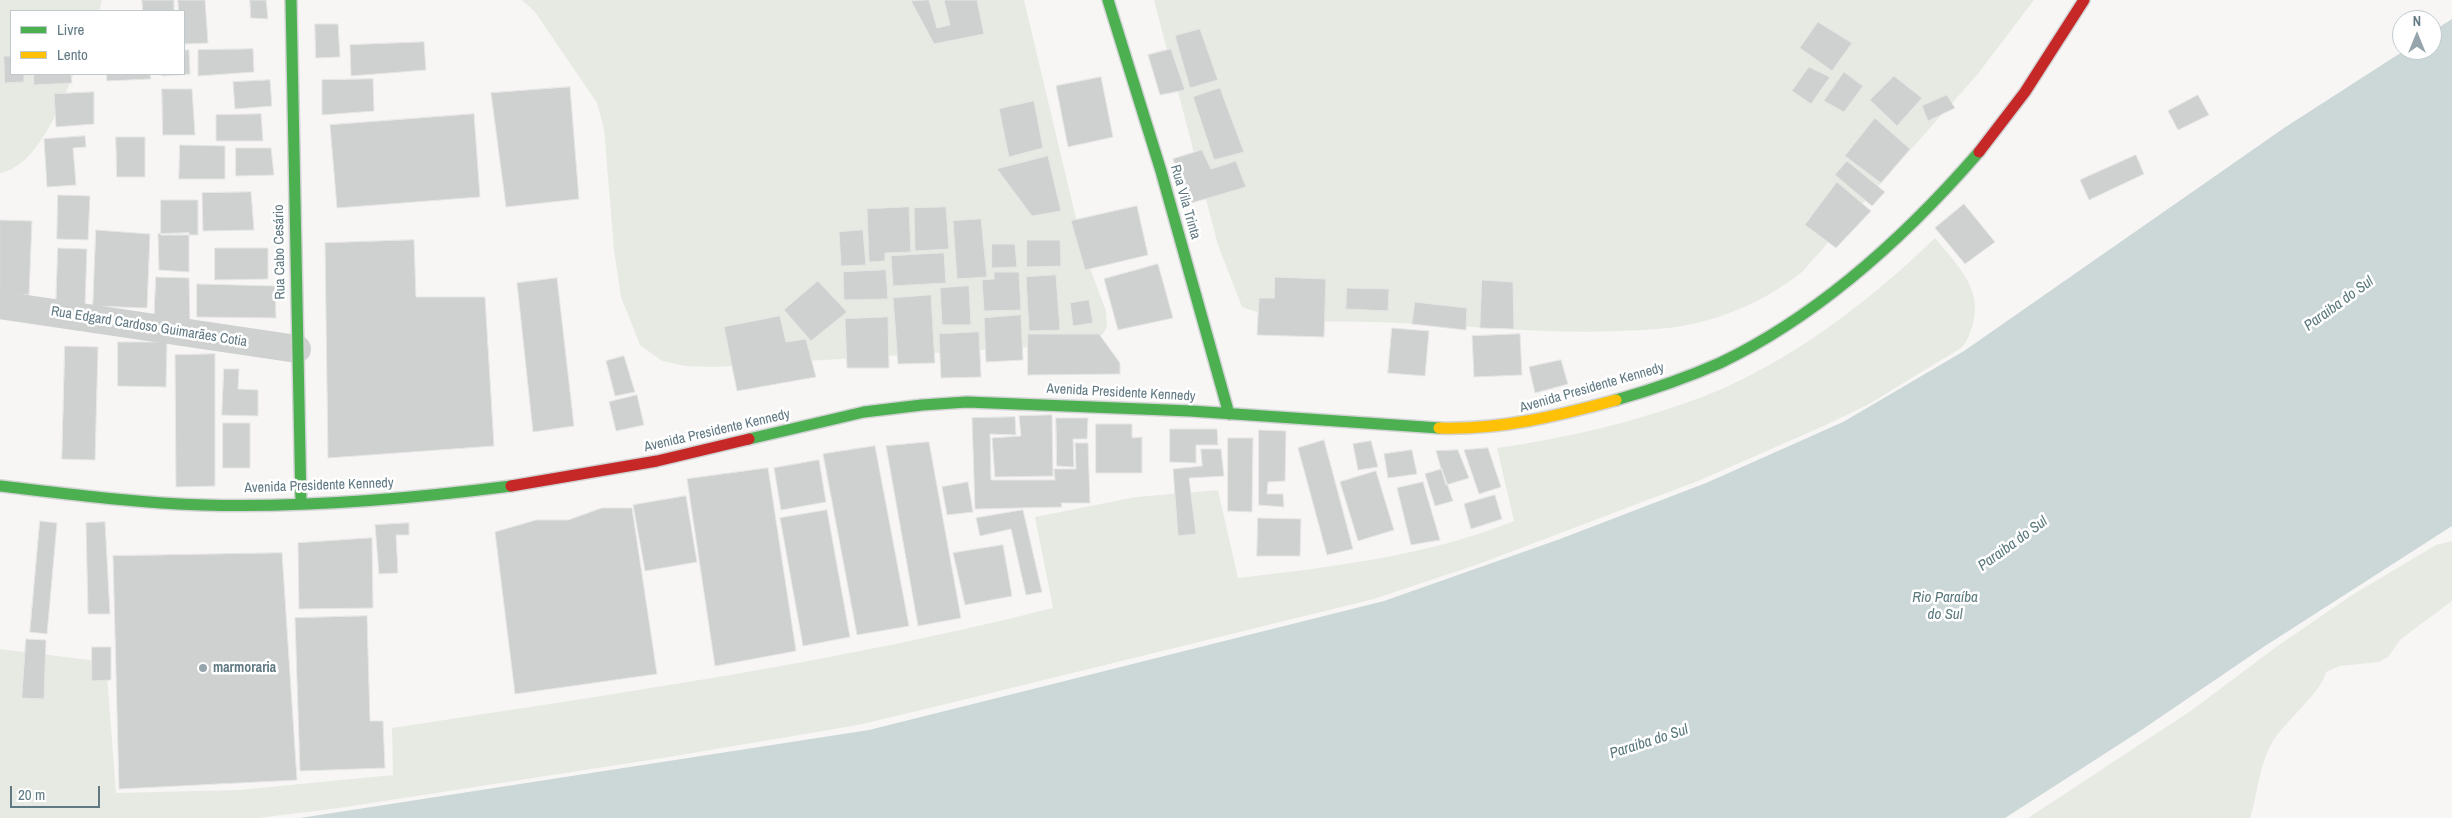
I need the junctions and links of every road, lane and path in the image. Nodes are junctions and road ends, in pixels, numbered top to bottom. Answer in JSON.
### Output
{"nodes":[{"id":1,"x":291,"y":0,"type":"edge"},
{"id":2,"x":1108,"y":0,"type":"edge"},
{"id":3,"x":2084,"y":0,"type":"edge"},
{"id":4,"x":0,"y":305,"type":"edge"},
{"id":5,"x":297,"y":349,"type":"junction"},
{"id":6,"x":1229,"y":414,"type":"junction"},
{"id":7,"x":0,"y":486,"type":"edge"},
{"id":8,"x":301,"y":504,"type":"junction"}],
"edges":[{"from":1,"to":5,"type":"main road","name":"Rua Cabo Cesário"},
{"from":2,"to":6,"type":"main road","name":"Rua Vila Trinta"},
{"from":3,"to":6,"type":"main road","name":"Avenida Presidente Kennedy"},
{"from":4,"to":5,"type":"street","name":"Rua Edgard Cardoso Guimarães Cotia"},
{"from":5,"to":8,"type":"main road","name":"Rua Cabo Cesário"},
{"from":6,"to":8,"type":"main road","name":"Avenida Presidente Kennedy"},
{"from":7,"to":8,"type":"main road","name":"Avenida Presidente Kennedy"}]}
